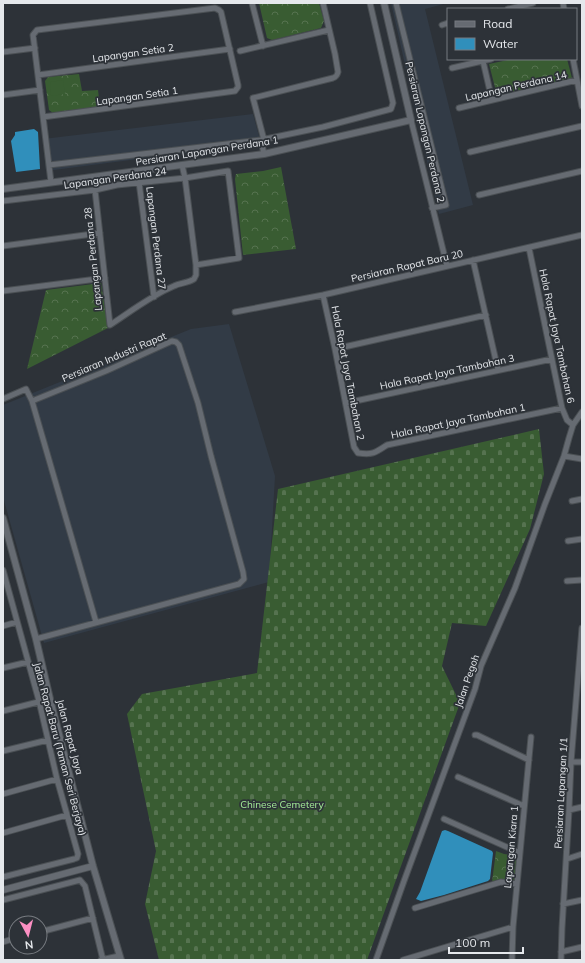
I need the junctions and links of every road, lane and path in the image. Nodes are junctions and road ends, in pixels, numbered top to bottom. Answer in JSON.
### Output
{"nodes":[{"id":1,"x":252,"y":3,"type":"edge"},
{"id":2,"x":323,"y":3,"type":"edge"},
{"id":3,"x":370,"y":3,"type":"edge"},
{"id":4,"x":384,"y":3,"type":"edge"},
{"id":5,"x":533,"y":3,"type":"edge"},
{"id":6,"x":397,"y":6,"type":"edge"},
{"id":7,"x":512,"y":8,"type":"edge"},
{"id":8,"x":447,"y":23,"type":"edge"},
{"id":9,"x":442,"y":25,"type":"dead end"},
{"id":10,"x":329,"y":30,"type":"junction"},
{"id":11,"x":263,"y":46,"type":"junction"},
{"id":12,"x":35,"y":48,"type":"junction"},
{"id":13,"x":230,"y":49,"type":"junction"},
{"id":14,"x":3,"y":52,"type":"edge"},
{"id":15,"x":240,"y":52,"type":"dead end"},
{"id":16,"x":487,"y":60,"type":"edge"},
{"id":17,"x":573,"y":60,"type":"edge"},
{"id":18,"x":483,"y":61,"type":"junction"},
{"id":19,"x":452,"y":68,"type":"dead end"},
{"id":20,"x":38,"y":75,"type":"junction"},
{"id":21,"x":577,"y":80,"type":"junction"},
{"id":22,"x":40,"y":90,"type":"junction"},
{"id":23,"x":3,"y":94,"type":"edge"},
{"id":24,"x":492,"y":100,"type":"junction"},
{"id":25,"x":582,"y":106,"type":"edge"},
{"id":26,"x":459,"y":108,"type":"dead end"},
{"id":27,"x":43,"y":118,"type":"junction"},
{"id":28,"x":411,"y":120,"type":"junction"},
{"id":29,"x":582,"y":126,"type":"edge"},
{"id":30,"x":262,"y":140,"type":"junction"},
{"id":31,"x":470,"y":152,"type":"dead end"},
{"id":32,"x":264,"y":154,"type":"junction"},
{"id":33,"x":49,"y":165,"type":"junction"},
{"id":34,"x":182,"y":165,"type":"junction"},
{"id":35,"x":582,"y":171,"type":"edge"},
{"id":36,"x":185,"y":178,"type":"junction"},
{"id":37,"x":51,"y":182,"type":"junction"},
{"id":38,"x":139,"y":182,"type":"junction"},
{"id":39,"x":3,"y":189,"type":"edge"},
{"id":40,"x":95,"y":190,"type":"junction"},
{"id":41,"x":479,"y":194,"type":"dead end"},
{"id":42,"x":3,"y":201,"type":"edge"},
{"id":43,"x":432,"y":208,"type":"junction"},
{"id":44,"x":100,"y":233,"type":"junction"},
{"id":45,"x":582,"y":236,"type":"edge"},
{"id":46,"x":3,"y":246,"type":"edge"},
{"id":47,"x":529,"y":248,"type":"junction"},
{"id":48,"x":473,"y":260,"type":"junction"},
{"id":49,"x":196,"y":264,"type":"junction"},
{"id":50,"x":446,"y":266,"type":"junction"},
{"id":51,"x":105,"y":278,"type":"junction"},
{"id":52,"x":3,"y":291,"type":"edge"},
{"id":53,"x":323,"y":295,"type":"junction"},
{"id":54,"x":154,"y":297,"type":"junction"},
{"id":55,"x":235,"y":312,"type":"dead end"},
{"id":56,"x":486,"y":315,"type":"junction"},
{"id":57,"x":335,"y":349,"type":"junction"},
{"id":58,"x":552,"y":359,"type":"junction"},
{"id":59,"x":498,"y":370,"type":"junction"},
{"id":60,"x":3,"y":399,"type":"edge"},
{"id":61,"x":32,"y":401,"type":"junction"},
{"id":62,"x":346,"y":403,"type":"junction"},
{"id":63,"x":562,"y":408,"type":"junction"},
{"id":64,"x":582,"y":412,"type":"edge"},
{"id":65,"x":573,"y":425,"type":"junction"},
{"id":66,"x":358,"y":453,"type":"joint"},
{"id":67,"x":564,"y":456,"type":"junction"},
{"id":68,"x":582,"y":459,"type":"edge"},
{"id":69,"x":582,"y":499,"type":"edge"},
{"id":70,"x":572,"y":500,"type":"dead end"},
{"id":71,"x":3,"y":518,"type":"edge"},
{"id":72,"x":582,"y":539,"type":"edge"},
{"id":73,"x":568,"y":541,"type":"dead end"},
{"id":74,"x":3,"y":570,"type":"edge"},
{"id":75,"x":582,"y":580,"type":"edge"},
{"id":76,"x":567,"y":581,"type":"dead end"},
{"id":77,"x":5,"y":583,"type":"edge"},
{"id":78,"x":17,"y":622,"type":"junction"},
{"id":79,"x":96,"y":622,"type":"junction"},
{"id":80,"x":3,"y":626,"type":"edge"},
{"id":81,"x":582,"y":628,"type":"edge"},
{"id":82,"x":36,"y":639,"type":"junction"},
{"id":83,"x":28,"y":662,"type":"junction"},
{"id":84,"x":3,"y":668,"type":"edge"},
{"id":85,"x":50,"y":699,"type":"junction"},
{"id":86,"x":39,"y":701,"type":"junction"},
{"id":87,"x":3,"y":711,"type":"edge"},
{"id":88,"x":475,"y":735,"type":"dead end"},
{"id":89,"x":531,"y":736,"type":"dead end"},
{"id":90,"x":48,"y":740,"type":"junction"},
{"id":91,"x":3,"y":751,"type":"edge"},
{"id":92,"x":529,"y":760,"type":"junction"},
{"id":93,"x":571,"y":762,"type":"junction"},
{"id":94,"x":582,"y":762,"type":"edge"},
{"id":95,"x":458,"y":777,"type":"dead end"},
{"id":96,"x":58,"y":779,"type":"junction"},
{"id":97,"x":3,"y":794,"type":"edge"},
{"id":98,"x":524,"y":806,"type":"junction"},
{"id":99,"x":582,"y":807,"type":"edge"},
{"id":100,"x":570,"y":810,"type":"junction"},
{"id":101,"x":67,"y":815,"type":"junction"},
{"id":102,"x":444,"y":819,"type":"dead end"},
{"id":103,"x":3,"y":833,"type":"edge"},
{"id":104,"x":520,"y":853,"type":"junction"},
{"id":105,"x":582,"y":854,"type":"edge"},
{"id":106,"x":567,"y":859,"type":"junction"},
{"id":107,"x":94,"y":866,"type":"junction"},
{"id":108,"x":3,"y":877,"type":"edge"},
{"id":109,"x":517,"y":884,"type":"junction"},
{"id":110,"x":3,"y":890,"type":"edge"},
{"id":111,"x":3,"y":900,"type":"edge"},
{"id":112,"x":582,"y":900,"type":"edge"},
{"id":113,"x":564,"y":904,"type":"junction"},
{"id":114,"x":415,"y":908,"type":"dead end"},
{"id":115,"x":93,"y":918,"type":"junction"},
{"id":116,"x":513,"y":927,"type":"junction"},
{"id":117,"x":48,"y":930,"type":"edge"},
{"id":118,"x":582,"y":947,"type":"edge"},
{"id":119,"x":561,"y":952,"type":"junction"},
{"id":120,"x":120,"y":958,"type":"edge"},
{"id":121,"x":102,"y":960,"type":"edge"},
{"id":122,"x":376,"y":960,"type":"edge"},
{"id":123,"x":403,"y":960,"type":"edge"},
{"id":124,"x":512,"y":960,"type":"edge"},
{"id":125,"x":561,"y":960,"type":"edge"}],
"edges":[{"from":1,"to":11,"type":"street"},
{"from":2,"to":10,"type":"street"},
{"from":3,"to":30,"type":"street"},
{"from":4,"to":28,"type":"street","name":"Persiaran Lapangan Perdana 2"},
{"from":5,"to":7,"type":"street"},
{"from":6,"to":43,"type":"street"},
{"from":8,"to":9,"type":"street"},
{"from":10,"to":11,"type":"street"},
{"from":10,"to":30,"type":"street"},
{"from":11,"to":15,"type":"street"},
{"from":12,"to":13,"type":"street"},
{"from":12,"to":14,"type":"street"},
{"from":12,"to":20,"type":"street"},
{"from":13,"to":20,"type":"street","name":"Lapangan Setia 2"},
{"from":13,"to":27,"type":"street","name":"Lapangan Setia 1"},
{"from":16,"to":18,"type":"street"},
{"from":17,"to":21,"type":"street"},
{"from":18,"to":19,"type":"street"},
{"from":18,"to":24,"type":"street"},
{"from":20,"to":22,"type":"street"},
{"from":21,"to":24,"type":"street","name":"Lapangan Perdana 14"},
{"from":21,"to":25,"type":"street"},
{"from":22,"to":23,"type":"street"},
{"from":22,"to":27,"type":"street"},
{"from":24,"to":26,"type":"street","name":"Lapangan Perdana 14"},
{"from":27,"to":33,"type":"street"},
{"from":28,"to":32,"type":"street","name":"Persiaran Lapangan Perdana 1"},
{"from":28,"to":43,"type":"street","name":"Persiaran Lapangan Perdana 2"},
{"from":29,"to":31,"type":"street"},
{"from":30,"to":32,"type":"street"},
{"from":30,"to":33,"type":"street"},
{"from":32,"to":34,"type":"street","name":"Persiaran Lapangan Perdana 1"},
{"from":33,"to":37,"type":"street"},
{"from":34,"to":36,"type":"street"},
{"from":34,"to":37,"type":"street","name":"Persiaran Lapangan Perdana 1"},
{"from":35,"to":41,"type":"street"},
{"from":36,"to":38,"type":"street","name":"Lapangan Perdana 24"},
{"from":36,"to":49,"type":"street"},
{"from":36,"to":49,"type":"street","name":"Lapangan Perdana 24"},
{"from":37,"to":39,"type":"street","name":"Persiaran Lapangan Perdana 1"},
{"from":38,"to":40,"type":"street","name":"Lapangan Perdana 24"},
{"from":38,"to":54,"type":"street","name":"Lapangan Perdana 27"},
{"from":40,"to":42,"type":"street","name":"Lapangan Perdana 24"},
{"from":40,"to":44,"type":"street","name":"Lapangan Perdana 28"},
{"from":43,"to":50,"type":"street","name":"Persiaran Lapangan Perdana 2"},
{"from":44,"to":46,"type":"street"},
{"from":44,"to":51,"type":"street","name":"Lapangan Perdana 28"},
{"from":45,"to":47,"type":"street","name":"Persiaran Rapat Baru 20"},
{"from":47,"to":48,"type":"street","name":"Persiaran Rapat Baru 20"},
{"from":47,"to":58,"type":"street","name":"Hala Rapat Jaya Tambahan 6"},
{"from":48,"to":50,"type":"street","name":"Persiaran Rapat Baru 20"},
{"from":48,"to":56,"type":"street"},
{"from":49,"to":54,"type":"street"},
{"from":50,"to":53,"type":"street","name":"Persiaran Rapat Baru 20"},
{"from":51,"to":52,"type":"street"},
{"from":51,"to":54,"type":"street","name":"Lapangan Perdana 28"},
{"from":53,"to":55,"type":"street","name":"Persiaran Rapat Baru 20"},
{"from":53,"to":57,"type":"street","name":"Hala Rapat Jaya Tambahan 2"},
{"from":56,"to":57,"type":"street"},
{"from":56,"to":59,"type":"street"},
{"from":57,"to":62,"type":"street","name":"Hala Rapat Jaya Tambahan 2"},
{"from":58,"to":59,"type":"street","name":"Hala Rapat Jaya Tambahan 3"},
{"from":58,"to":63,"type":"street","name":"Hala Rapat Jaya Tambahan 6"},
{"from":59,"to":62,"type":"street","name":"Hala Rapat Jaya Tambahan 3"},
{"from":60,"to":61,"type":"street"},
{"from":61,"to":79,"type":"street"},
{"from":61,"to":79,"type":"street","name":"Persiaran Industri Rapat"},
{"from":62,"to":66,"type":"street","name":"Hala Rapat Jaya Tambahan 2"},
{"from":63,"to":65,"type":"street","name":"Hala Rapat Jaya Tambahan 6"},
{"from":63,"to":66,"type":"street","name":"Hala Rapat Jaya Tambahan 1"},
{"from":64,"to":65,"type":"street","name":"Jalan Pegoh"},
{"from":65,"to":67,"type":"street","name":"Jalan Pegoh"},
{"from":67,"to":68,"type":"street"},
{"from":67,"to":122,"type":"street","name":"Jalan Pegoh"},
{"from":69,"to":70,"type":"street"},
{"from":71,"to":82,"type":"street","name":"Jalan Rapat Jaya"},
{"from":72,"to":73,"type":"street"},
{"from":74,"to":77,"type":"street","name":"Jalan Rapat Baru (Taman Seri Berjaya)"},
{"from":75,"to":76,"type":"street"},
{"from":77,"to":78,"type":"street","name":"Jalan Rapat Baru (Taman Seri Berjaya)"},
{"from":78,"to":80,"type":"street"},
{"from":78,"to":83,"type":"street","name":"Jalan Rapat Baru (Taman Seri Berjaya)"},
{"from":79,"to":82,"type":"street","name":"Persiaran Industri Rapat"},
{"from":81,"to":93,"type":"street","name":"Persiaran Lapangan 1/1"},
{"from":82,"to":85,"type":"street","name":"Jalan Rapat Jaya"},
{"from":83,"to":84,"type":"street"},
{"from":83,"to":86,"type":"street","name":"Jalan Rapat Baru (Taman Seri Berjaya)"},
{"from":85,"to":86,"type":"street"},
{"from":85,"to":107,"type":"street","name":"Jalan Rapat Jaya"},
{"from":86,"to":87,"type":"street"},
{"from":86,"to":90,"type":"street","name":"Jalan Rapat Baru (Taman Seri Berjaya)"},
{"from":88,"to":92,"type":"street"},
{"from":89,"to":92,"type":"street","name":"Lapangan Kiara 1"},
{"from":90,"to":91,"type":"street"},
{"from":90,"to":96,"type":"street","name":"Jalan Rapat Baru (Taman Seri Berjaya)"},
{"from":92,"to":98,"type":"street","name":"Lapangan Kiara 1"},
{"from":93,"to":94,"type":"street"},
{"from":93,"to":100,"type":"street","name":"Persiaran Lapangan 1/1"},
{"from":95,"to":98,"type":"street"},
{"from":96,"to":97,"type":"street"},
{"from":96,"to":101,"type":"street","name":"Jalan Rapat Baru (Taman Seri Berjaya)"},
{"from":98,"to":104,"type":"street","name":"Lapangan Kiara 1"},
{"from":99,"to":100,"type":"street"},
{"from":100,"to":106,"type":"street","name":"Persiaran Lapangan 1/1"},
{"from":101,"to":103,"type":"street"},
{"from":101,"to":108,"type":"street","name":"Jalan Rapat Baru (Taman Seri Berjaya)"},
{"from":102,"to":104,"type":"street"},
{"from":104,"to":109,"type":"street","name":"Lapangan Kiara 1"},
{"from":105,"to":106,"type":"street"},
{"from":106,"to":113,"type":"street","name":"Persiaran Lapangan 1/1"},
{"from":107,"to":110,"type":"street"},
{"from":107,"to":120,"type":"street","name":"Jalan Rapat Jaya"},
{"from":109,"to":114,"type":"street"},
{"from":109,"to":116,"type":"street","name":"Lapangan Kiara 1"},
{"from":111,"to":115,"type":"street"},
{"from":112,"to":113,"type":"street"},
{"from":113,"to":119,"type":"street","name":"Persiaran Lapangan 1/1"},
{"from":115,"to":117,"type":"street"},
{"from":115,"to":121,"type":"street"},
{"from":116,"to":123,"type":"street"},
{"from":116,"to":124,"type":"street","name":"Lapangan Kiara 1"},
{"from":118,"to":119,"type":"street"},
{"from":119,"to":125,"type":"street","name":"Persiaran Lapangan 1/1"},
{"from":120,"to":121,"type":"street"}]}
